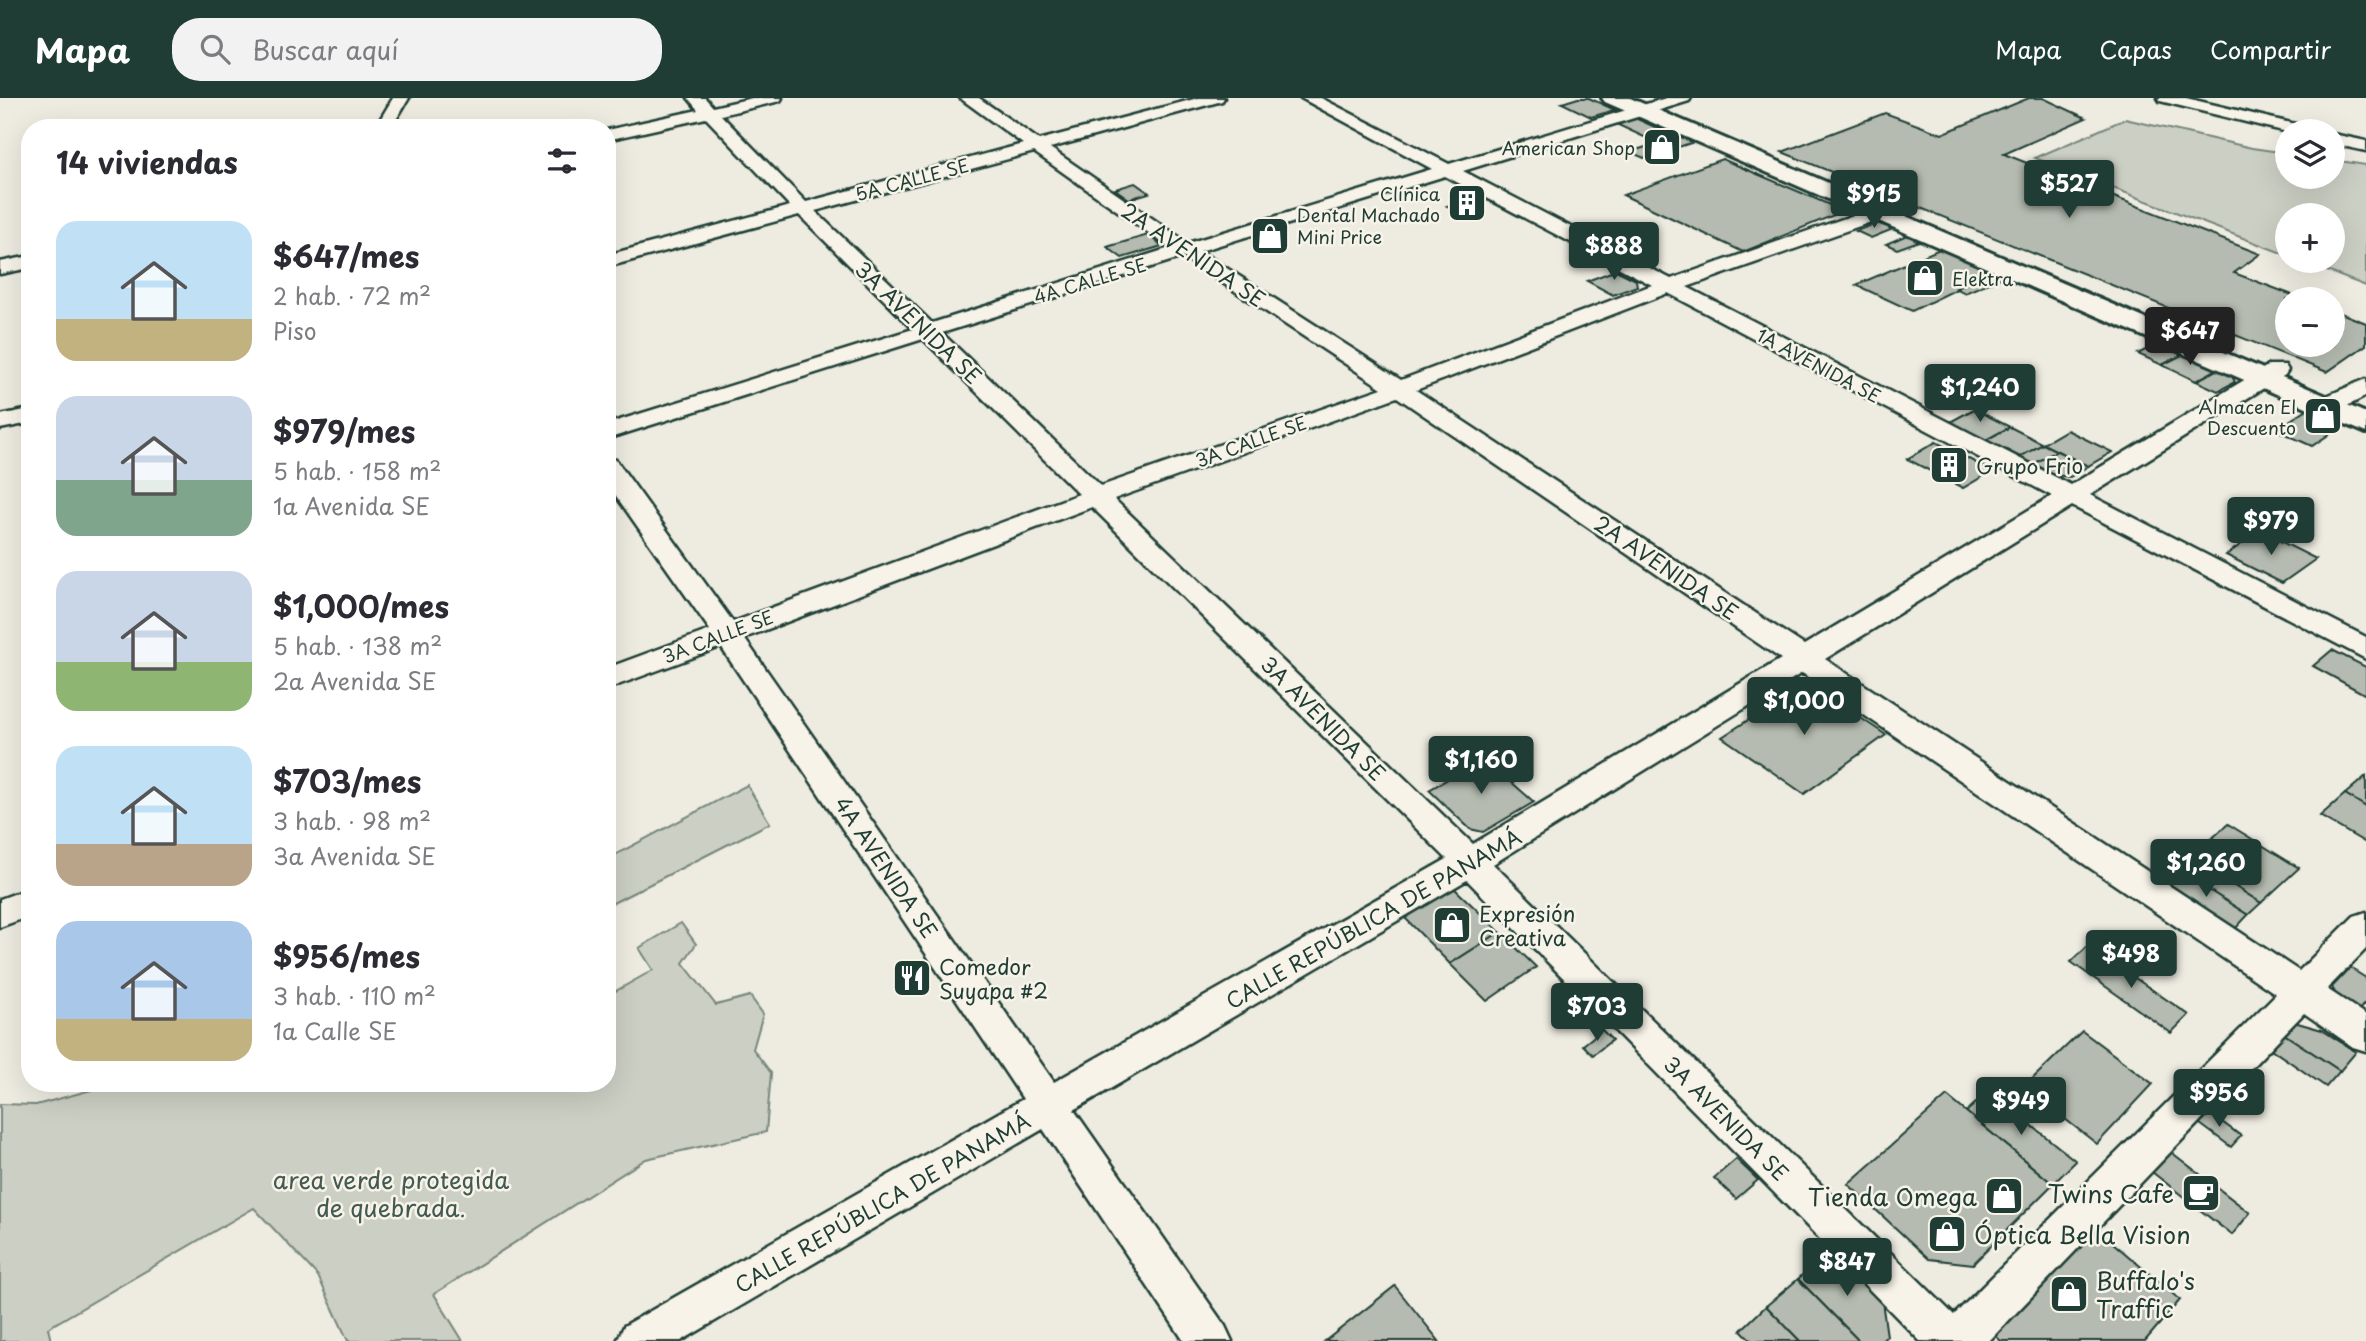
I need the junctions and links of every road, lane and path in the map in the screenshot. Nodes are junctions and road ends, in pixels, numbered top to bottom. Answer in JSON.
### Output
{"nodes":[{"id":1,"x":401,"y":98,"type":"edge"},
{"id":2,"x":696,"y":98,"type":"edge"},
{"id":3,"x":774,"y":98,"type":"edge"},
{"id":4,"x":968,"y":98,"type":"edge"},
{"id":5,"x":1216,"y":98,"type":"edge"},
{"id":6,"x":1309,"y":98,"type":"edge"},
{"id":7,"x":1612,"y":98,"type":"edge"},
{"id":8,"x":1683,"y":98,"type":"edge"},
{"id":9,"x":2179,"y":99,"type":"edge"},
{"id":10,"x":1644,"y":105,"type":"edge"},
{"id":11,"x":710,"y":113,"type":"junction"},
{"id":12,"x":388,"y":119,"type":"edge"},
{"id":13,"x":2275,"y":124,"type":"edge"},
{"id":14,"x":616,"y":133,"type":"edge"},
{"id":15,"x":2345,"y":142,"type":"edge"},
{"id":16,"x":1039,"y":145,"type":"junction"},
{"id":17,"x":2366,"y":146,"type":"edge"},
{"id":18,"x":1446,"y":170,"type":"junction"},
{"id":19,"x":803,"y":209,"type":"junction"},
{"id":20,"x":1888,"y":211,"type":"junction"},
{"id":21,"x":1185,"y":250,"type":"junction"},
{"id":22,"x":616,"y":259,"type":"edge"},
{"id":23,"x":21,"y":264,"type":"edge"},
{"id":24,"x":0,"y":268,"type":"edge"},
{"id":25,"x":1669,"y":286,"type":"junction"},
{"id":26,"x":927,"y":331,"type":"junction"},
{"id":27,"x":2269,"y":375,"type":"junction"},
{"id":28,"x":1399,"y":389,"type":"junction"},
{"id":29,"x":2350,"y":399,"type":"edge"},
{"id":30,"x":21,"y":418,"type":"edge"},
{"id":31,"x":0,"y":422,"type":"edge"},
{"id":32,"x":2366,"y":424,"type":"edge"},
{"id":33,"x":616,"y":429,"type":"edge"},
{"id":34,"x":616,"y":478,"type":"edge"},
{"id":35,"x":1098,"y":496,"type":"junction"},
{"id":36,"x":2069,"y":496,"type":"junction"},
{"id":37,"x":726,"y":633,"type":"junction"},
{"id":38,"x":2366,"y":649,"type":"edge"},
{"id":39,"x":1806,"y":660,"type":"junction"},
{"id":40,"x":616,"y":676,"type":"edge"},
{"id":41,"x":1470,"y":862,"type":"junction"},
{"id":42,"x":21,"y":905,"type":"edge"},
{"id":43,"x":0,"y":913,"type":"edge"},
{"id":44,"x":2366,"y":926,"type":"edge"},
{"id":45,"x":2303,"y":993,"type":"junction"},
{"id":46,"x":2366,"y":1035,"type":"edge"},
{"id":47,"x":1051,"y":1106,"type":"junction"},
{"id":48,"x":639,"y":1341,"type":"edge"},
{"id":49,"x":1210,"y":1341,"type":"edge"},
{"id":50,"x":1950,"y":1341,"type":"edge"},
{"id":51,"x":1959,"y":1341,"type":"edge"}],
"edges":[{"from":1,"to":12,"type":"street"},
{"from":2,"to":11,"type":"street","name":"3A AVENIDA SE"},
{"from":3,"to":11,"type":"street"},
{"from":4,"to":16,"type":"street","name":"2A AVENIDA SE"},
{"from":5,"to":16,"type":"street","name":"5A CALLE SE"},
{"from":6,"to":18,"type":"street","name":"1A AVENIDA SE"},
{"from":7,"to":10,"type":"main road"},
{"from":8,"to":10,"type":"street","name":"4A CALLE SE"},
{"from":9,"to":13,"type":"street"},
{"from":10,"to":18,"type":"street","name":"4A CALLE SE"},
{"from":10,"to":20,"type":"main road"},
{"from":11,"to":14,"type":"street"},
{"from":11,"to":19,"type":"street","name":"3A AVENIDA SE"},
{"from":15,"to":17,"type":"street"},
{"from":16,"to":19,"type":"street","name":"5A CALLE SE"},
{"from":16,"to":21,"type":"street","name":"2A AVENIDA SE"},
{"from":18,"to":21,"type":"street","name":"4A CALLE SE"},
{"from":18,"to":25,"type":"street","name":"1A AVENIDA SE"},
{"from":19,"to":22,"type":"street","name":"5A CALLE SE"},
{"from":19,"to":26,"type":"street","name":"3A AVENIDA SE"},
{"from":20,"to":25,"type":"street","name":"3A CALLE SE"},
{"from":20,"to":27,"type":"main road"},
{"from":21,"to":26,"type":"street","name":"4A CALLE SE"},
{"from":21,"to":28,"type":"street","name":"2A AVENIDA SE"},
{"from":23,"to":24,"type":"street"},
{"from":25,"to":28,"type":"street","name":"3A CALLE SE"},
{"from":25,"to":36,"type":"street","name":"1A AVENIDA SE"},
{"from":26,"to":33,"type":"street","name":"4A CALLE SE"},
{"from":26,"to":35,"type":"street","name":"3A AVENIDA SE"},
{"from":27,"to":29,"type":"main road"},
{"from":27,"to":36,"type":"street","name":"CALLE REPÚBLICA DE PANAMÁ"},
{"from":28,"to":35,"type":"street","name":"3A CALLE SE"},
{"from":28,"to":39,"type":"street","name":"2A AVENIDA SE"},
{"from":29,"to":32,"type":"main road"},
{"from":30,"to":31,"type":"street"},
{"from":34,"to":37,"type":"street","name":"4A AVENIDA SE"},
{"from":35,"to":37,"type":"street","name":"3A CALLE SE"},
{"from":35,"to":41,"type":"street","name":"3A AVENIDA SE"},
{"from":36,"to":38,"type":"street","name":"1A AVENIDA SE"},
{"from":36,"to":39,"type":"street","name":"CALLE REPÚBLICA DE PANAMÁ"},
{"from":37,"to":40,"type":"street","name":"3A CALLE SE"},
{"from":37,"to":47,"type":"street","name":"4A AVENIDA SE"},
{"from":39,"to":41,"type":"street","name":"CALLE REPÚBLICA DE PANAMÁ"},
{"from":39,"to":45,"type":"street","name":"2A AVENIDA SE"},
{"from":41,"to":47,"type":"street","name":"CALLE REPÚBLICA DE PANAMÁ"},
{"from":41,"to":50,"type":"street","name":"3A AVENIDA SE"},
{"from":42,"to":43,"type":"street"},
{"from":44,"to":45,"type":"street"},
{"from":45,"to":46,"type":"street","name":"2A AVENIDA SE"},
{"from":45,"to":51,"type":"street"},
{"from":47,"to":48,"type":"street","name":"CALLE REPÚBLICA DE PANAMÁ"},
{"from":47,"to":49,"type":"street","name":"4A AVENIDA SE"}]}
